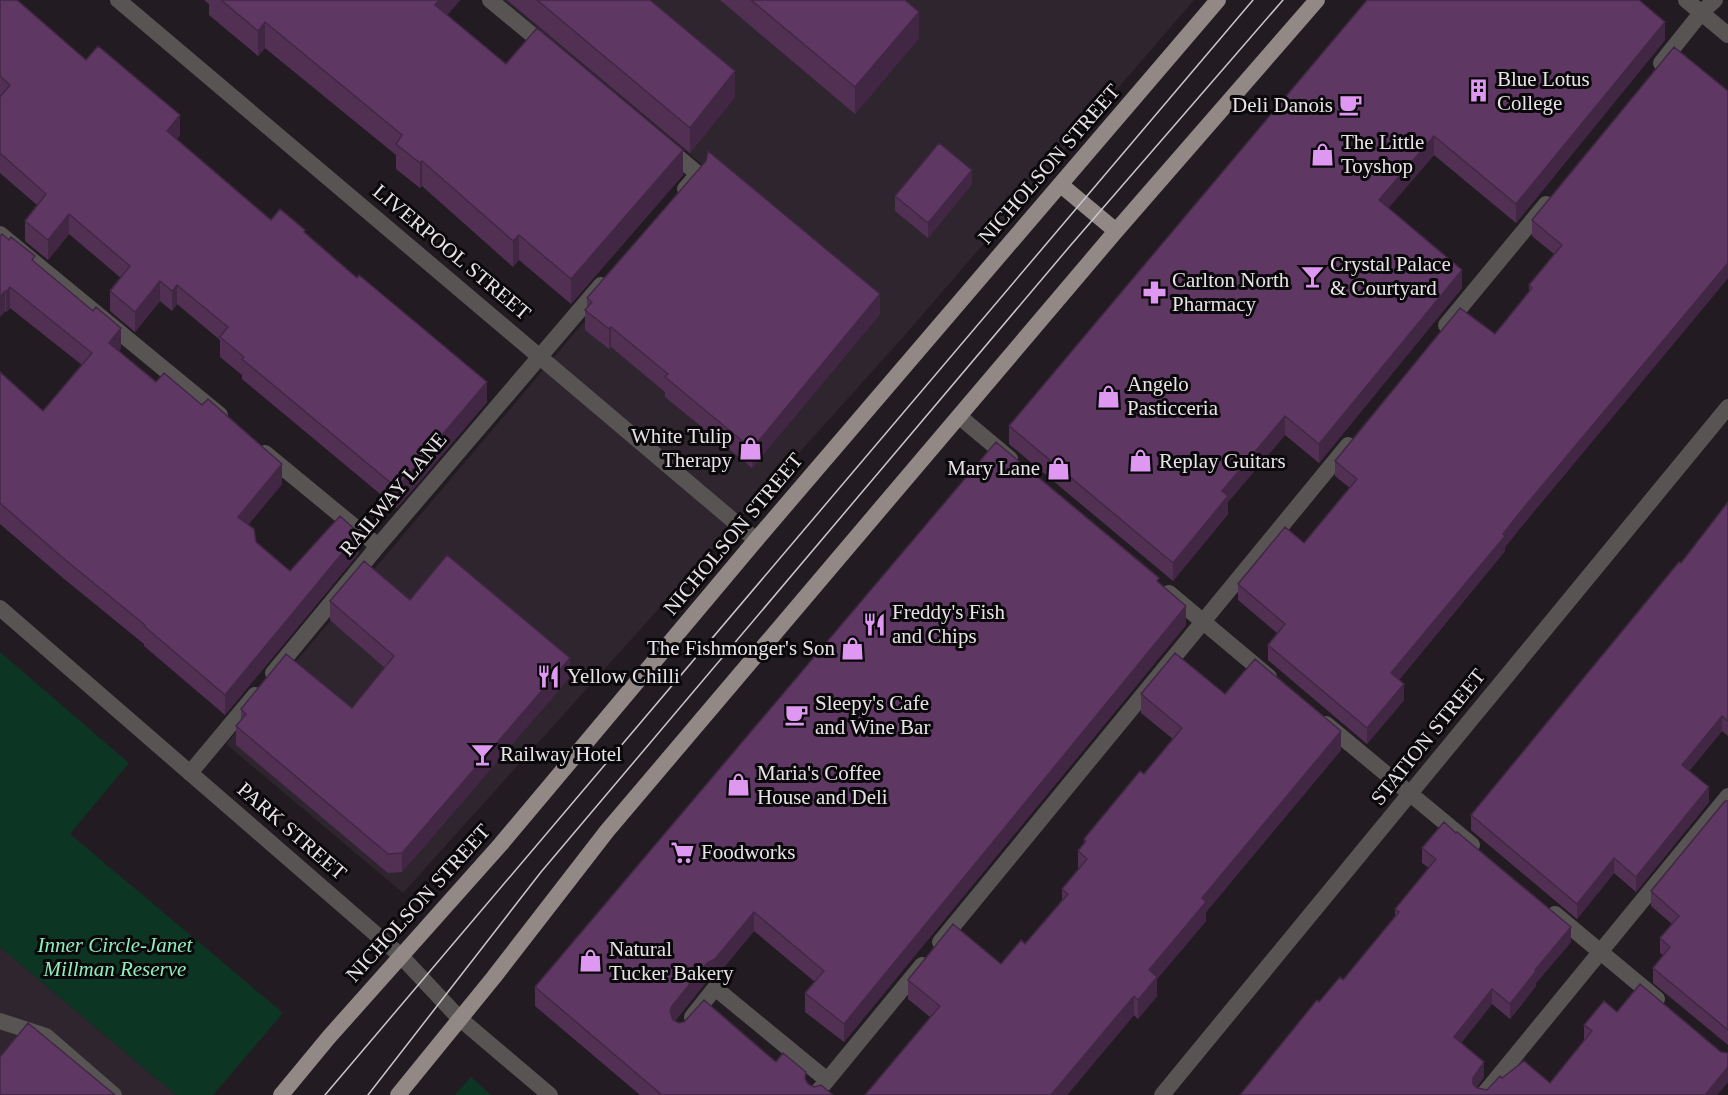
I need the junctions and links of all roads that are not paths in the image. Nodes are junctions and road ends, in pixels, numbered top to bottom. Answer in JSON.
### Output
{"nodes":[{"id":1,"x":118,"y":0,"type":"edge"},
{"id":2,"x":490,"y":0,"type":"edge"},
{"id":3,"x":1218,"y":0,"type":"edge"},
{"id":4,"x":1317,"y":0,"type":"edge"},
{"id":5,"x":1686,"y":0,"type":"edge"},
{"id":6,"x":1715,"y":0,"type":"edge"},
{"id":7,"x":1701,"y":13,"type":"junction"},
{"id":8,"x":1728,"y":35,"type":"edge"},
{"id":9,"x":562,"y":60,"type":"edge"},
{"id":10,"x":1647,"y":80,"type":"edge"},
{"id":11,"x":653,"y":136,"type":"edge"},
{"id":12,"x":1061,"y":185,"type":"junction"},
{"id":13,"x":1557,"y":190,"type":"edge"},
{"id":14,"x":675,"y":201,"type":"edge"},
{"id":15,"x":1116,"y":231,"type":"junction"},
{"id":16,"x":0,"y":234,"type":"edge"},
{"id":17,"x":612,"y":272,"type":"edge"},
{"id":18,"x":1436,"y":337,"type":"edge"},
{"id":19,"x":539,"y":356,"type":"junction"},
{"id":20,"x":1728,"y":407,"type":"edge"},
{"id":21,"x":960,"y":417,"type":"junction"},
{"id":22,"x":230,"y":424,"type":"edge"},
{"id":23,"x":1361,"y":429,"type":"edge"},
{"id":24,"x":249,"y":439,"type":"edge"},
{"id":25,"x":1020,"y":468,"type":"edge"},
{"id":26,"x":756,"y":540,"type":"junction"},
{"id":27,"x":378,"y":546,"type":"junction"},
{"id":28,"x":1157,"y":584,"type":"edge"},
{"id":29,"x":0,"y":608,"type":"edge"},
{"id":30,"x":1203,"y":622,"type":"junction"},
{"id":31,"x":1284,"y":690,"type":"edge"},
{"id":32,"x":1311,"y":712,"type":"edge"},
{"id":33,"x":190,"y":773,"type":"junction"},
{"id":34,"x":1410,"y":795,"type":"junction"},
{"id":35,"x":1728,"y":796,"type":"edge"},
{"id":36,"x":1482,"y":853,"type":"edge"},
{"id":37,"x":1546,"y":906,"type":"edge"},
{"id":38,"x":1600,"y":951,"type":"junction"},
{"id":39,"x":401,"y":956,"type":"junction"},
{"id":40,"x":1673,"y":1013,"type":"edge"},
{"id":41,"x":459,"y":1018,"type":"junction"},
{"id":42,"x":0,"y":1021,"type":"edge"},
{"id":43,"x":680,"y":1031,"type":"edge"},
{"id":44,"x":827,"y":1080,"type":"junction"},
{"id":45,"x":114,"y":1095,"type":"edge"},
{"id":46,"x":281,"y":1095,"type":"edge"},
{"id":47,"x":398,"y":1095,"type":"edge"},
{"id":48,"x":550,"y":1095,"type":"edge"},
{"id":49,"x":815,"y":1095,"type":"edge"},
{"id":50,"x":1162,"y":1095,"type":"edge"},
{"id":51,"x":1483,"y":1095,"type":"edge"}],
"edges":[{"from":1,"to":19,"type":"street","name":"LIVERPOOL STREET"},
{"from":2,"to":9,"type":"street"},
{"from":3,"to":12,"type":"main road","name":"NICHOLSON STREET"},
{"from":4,"to":15,"type":"main road"},
{"from":5,"to":7,"type":"street"},
{"from":6,"to":7,"type":"street"},
{"from":7,"to":8,"type":"street"},
{"from":7,"to":10,"type":"street"},
{"from":11,"to":14,"type":"street"},
{"from":12,"to":15,"type":"main road"},
{"from":12,"to":26,"type":"main road","name":"NICHOLSON STREET"},
{"from":13,"to":18,"type":"street"},
{"from":15,"to":21,"type":"main road"},
{"from":16,"to":22,"type":"street"},
{"from":17,"to":19,"type":"street","name":"RAILWAY LANE"},
{"from":19,"to":26,"type":"street","name":"LIVERPOOL STREET"},
{"from":19,"to":27,"type":"street","name":"RAILWAY LANE"},
{"from":20,"to":34,"type":"street","name":"STATION STREET"},
{"from":21,"to":25,"type":"street"},
{"from":21,"to":41,"type":"main road"},
{"from":23,"to":30,"type":"street"},
{"from":24,"to":27,"type":"street"},
{"from":26,"to":39,"type":"main road","name":"NICHOLSON STREET"},
{"from":27,"to":33,"type":"street","name":"RAILWAY LANE"},
{"from":28,"to":30,"type":"street"},
{"from":29,"to":33,"type":"street","name":"PARK STREET"},
{"from":30,"to":31,"type":"street"},
{"from":30,"to":44,"type":"street"},
{"from":32,"to":34,"type":"street"},
{"from":33,"to":39,"type":"street","name":"PARK STREET"},
{"from":34,"to":36,"type":"street"},
{"from":34,"to":50,"type":"street","name":"STATION STREET"},
{"from":35,"to":38,"type":"street"},
{"from":37,"to":38,"type":"street"},
{"from":38,"to":40,"type":"street"},
{"from":38,"to":51,"type":"street"},
{"from":39,"to":41,"type":"street","name":"PARK STREET"},
{"from":39,"to":46,"type":"main road","name":"NICHOLSON STREET"},
{"from":41,"to":47,"type":"main road"},
{"from":41,"to":48,"type":"street","name":"PARK STREET"},
{"from":42,"to":45,"type":"street"},
{"from":43,"to":44,"type":"street"},
{"from":44,"to":49,"type":"street"}]}
